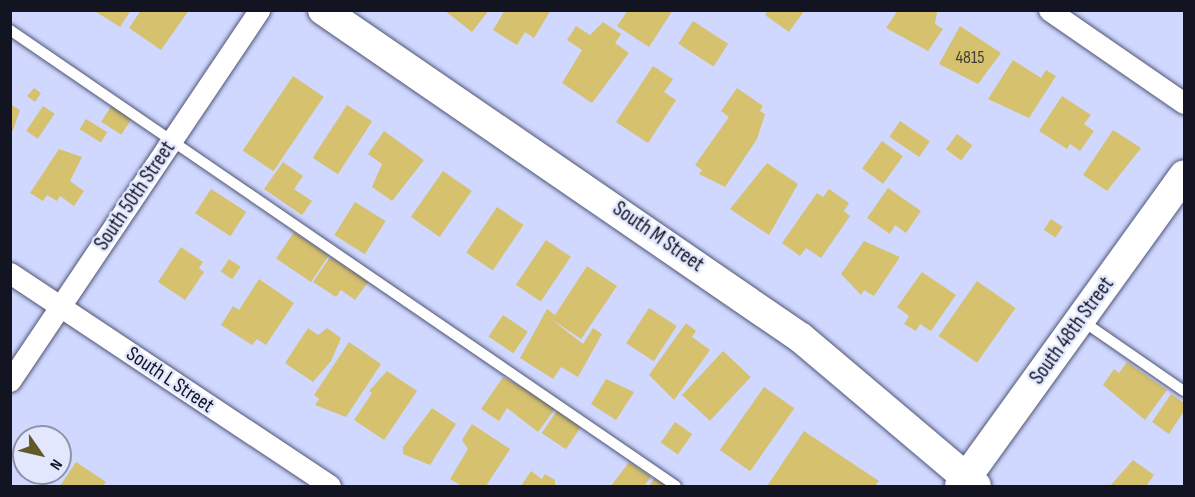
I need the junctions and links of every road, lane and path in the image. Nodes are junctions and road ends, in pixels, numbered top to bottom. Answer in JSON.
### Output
{"nodes":[{"id":1,"x":259,"y":10,"type":"edge"},
{"id":2,"x":323,"y":10,"type":"edge"},
{"id":3,"x":1049,"y":10,"type":"edge"},
{"id":4,"x":10,"y":30,"type":"edge"},
{"id":5,"x":1185,"y":103,"type":"edge"},
{"id":6,"x":173,"y":138,"type":"junction"},
{"id":7,"x":1185,"y":175,"type":"edge"},
{"id":8,"x":10,"y":273,"type":"edge"},
{"id":9,"x":61,"y":307,"type":"junction"},
{"id":10,"x":1080,"y":320,"type":"junction"},
{"id":11,"x":10,"y":381,"type":"edge"},
{"id":12,"x":1185,"y":391,"type":"edge"},
{"id":13,"x":967,"y":484,"type":"edge"},
{"id":14,"x":330,"y":486,"type":"edge"},
{"id":15,"x":676,"y":486,"type":"edge"}],
"edges":[{"from":1,"to":6,"type":"street","name":"South 50th Street"},
{"from":2,"to":13,"type":"street","name":"South M Street"},
{"from":3,"to":5,"type":"street"},
{"from":4,"to":6,"type":"lane"},
{"from":6,"to":9,"type":"street","name":"South 50th Street"},
{"from":6,"to":15,"type":"lane"},
{"from":7,"to":10,"type":"street","name":"South 48th Street"},
{"from":8,"to":9,"type":"street","name":"South L Street"},
{"from":9,"to":11,"type":"street","name":"South 50th Street"},
{"from":9,"to":14,"type":"street","name":"South L Street"},
{"from":10,"to":12,"type":"lane"},
{"from":10,"to":13,"type":"street","name":"South 48th Street"}]}
